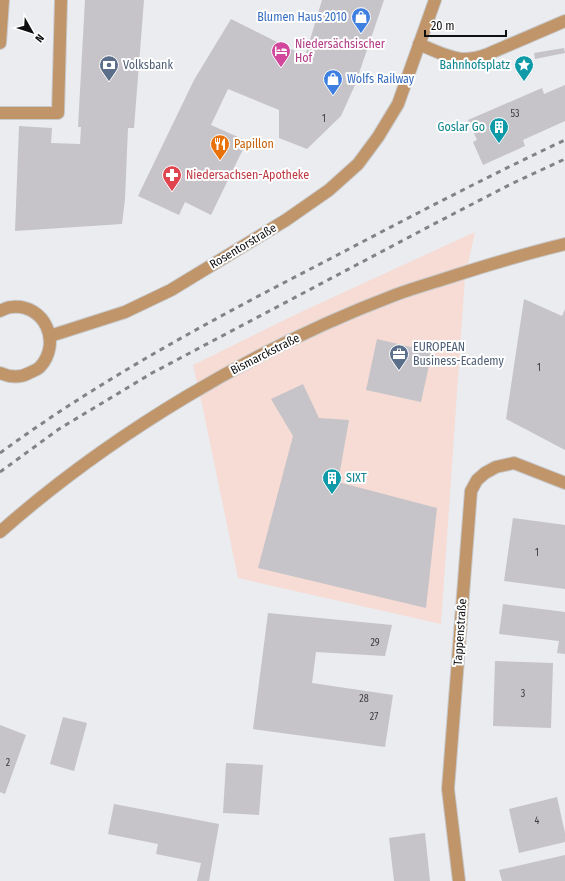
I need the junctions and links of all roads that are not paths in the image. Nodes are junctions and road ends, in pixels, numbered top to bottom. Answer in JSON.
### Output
{"nodes":[{"id":1,"x":3,"y":0,"type":"edge"},
{"id":2,"x":60,"y":0,"type":"edge"},
{"id":3,"x":434,"y":0,"type":"edge"},
{"id":4,"x":565,"y":20,"type":"edge"},
{"id":5,"x":0,"y":43,"type":"edge"},
{"id":6,"x":419,"y":44,"type":"junction"},
{"id":7,"x":0,"y":113,"type":"edge"},
{"id":8,"x":565,"y":244,"type":"edge"},
{"id":9,"x":0,"y":311,"type":"edge"},
{"id":10,"x":50,"y":336,"type":"junction"},
{"id":11,"x":0,"y":373,"type":"edge"},
{"id":12,"x":565,"y":483,"type":"edge"},
{"id":13,"x":0,"y":532,"type":"edge"},
{"id":14,"x":459,"y":881,"type":"edge"}],
"edges":[{"from":1,"to":5,"type":"street"},
{"from":2,"to":7,"type":"street"},
{"from":3,"to":6,"type":"street","name":"Rosentorstraße"},
{"from":4,"to":6,"type":"street"},
{"from":6,"to":10,"type":"street","name":"Rosentorstraße"},
{"from":8,"to":13,"type":"street","name":"Bismarckstraße"},
{"from":9,"to":10,"type":"street"},
{"from":10,"to":11,"type":"street"},
{"from":12,"to":14,"type":"street","name":"Tappenstraße"}]}
